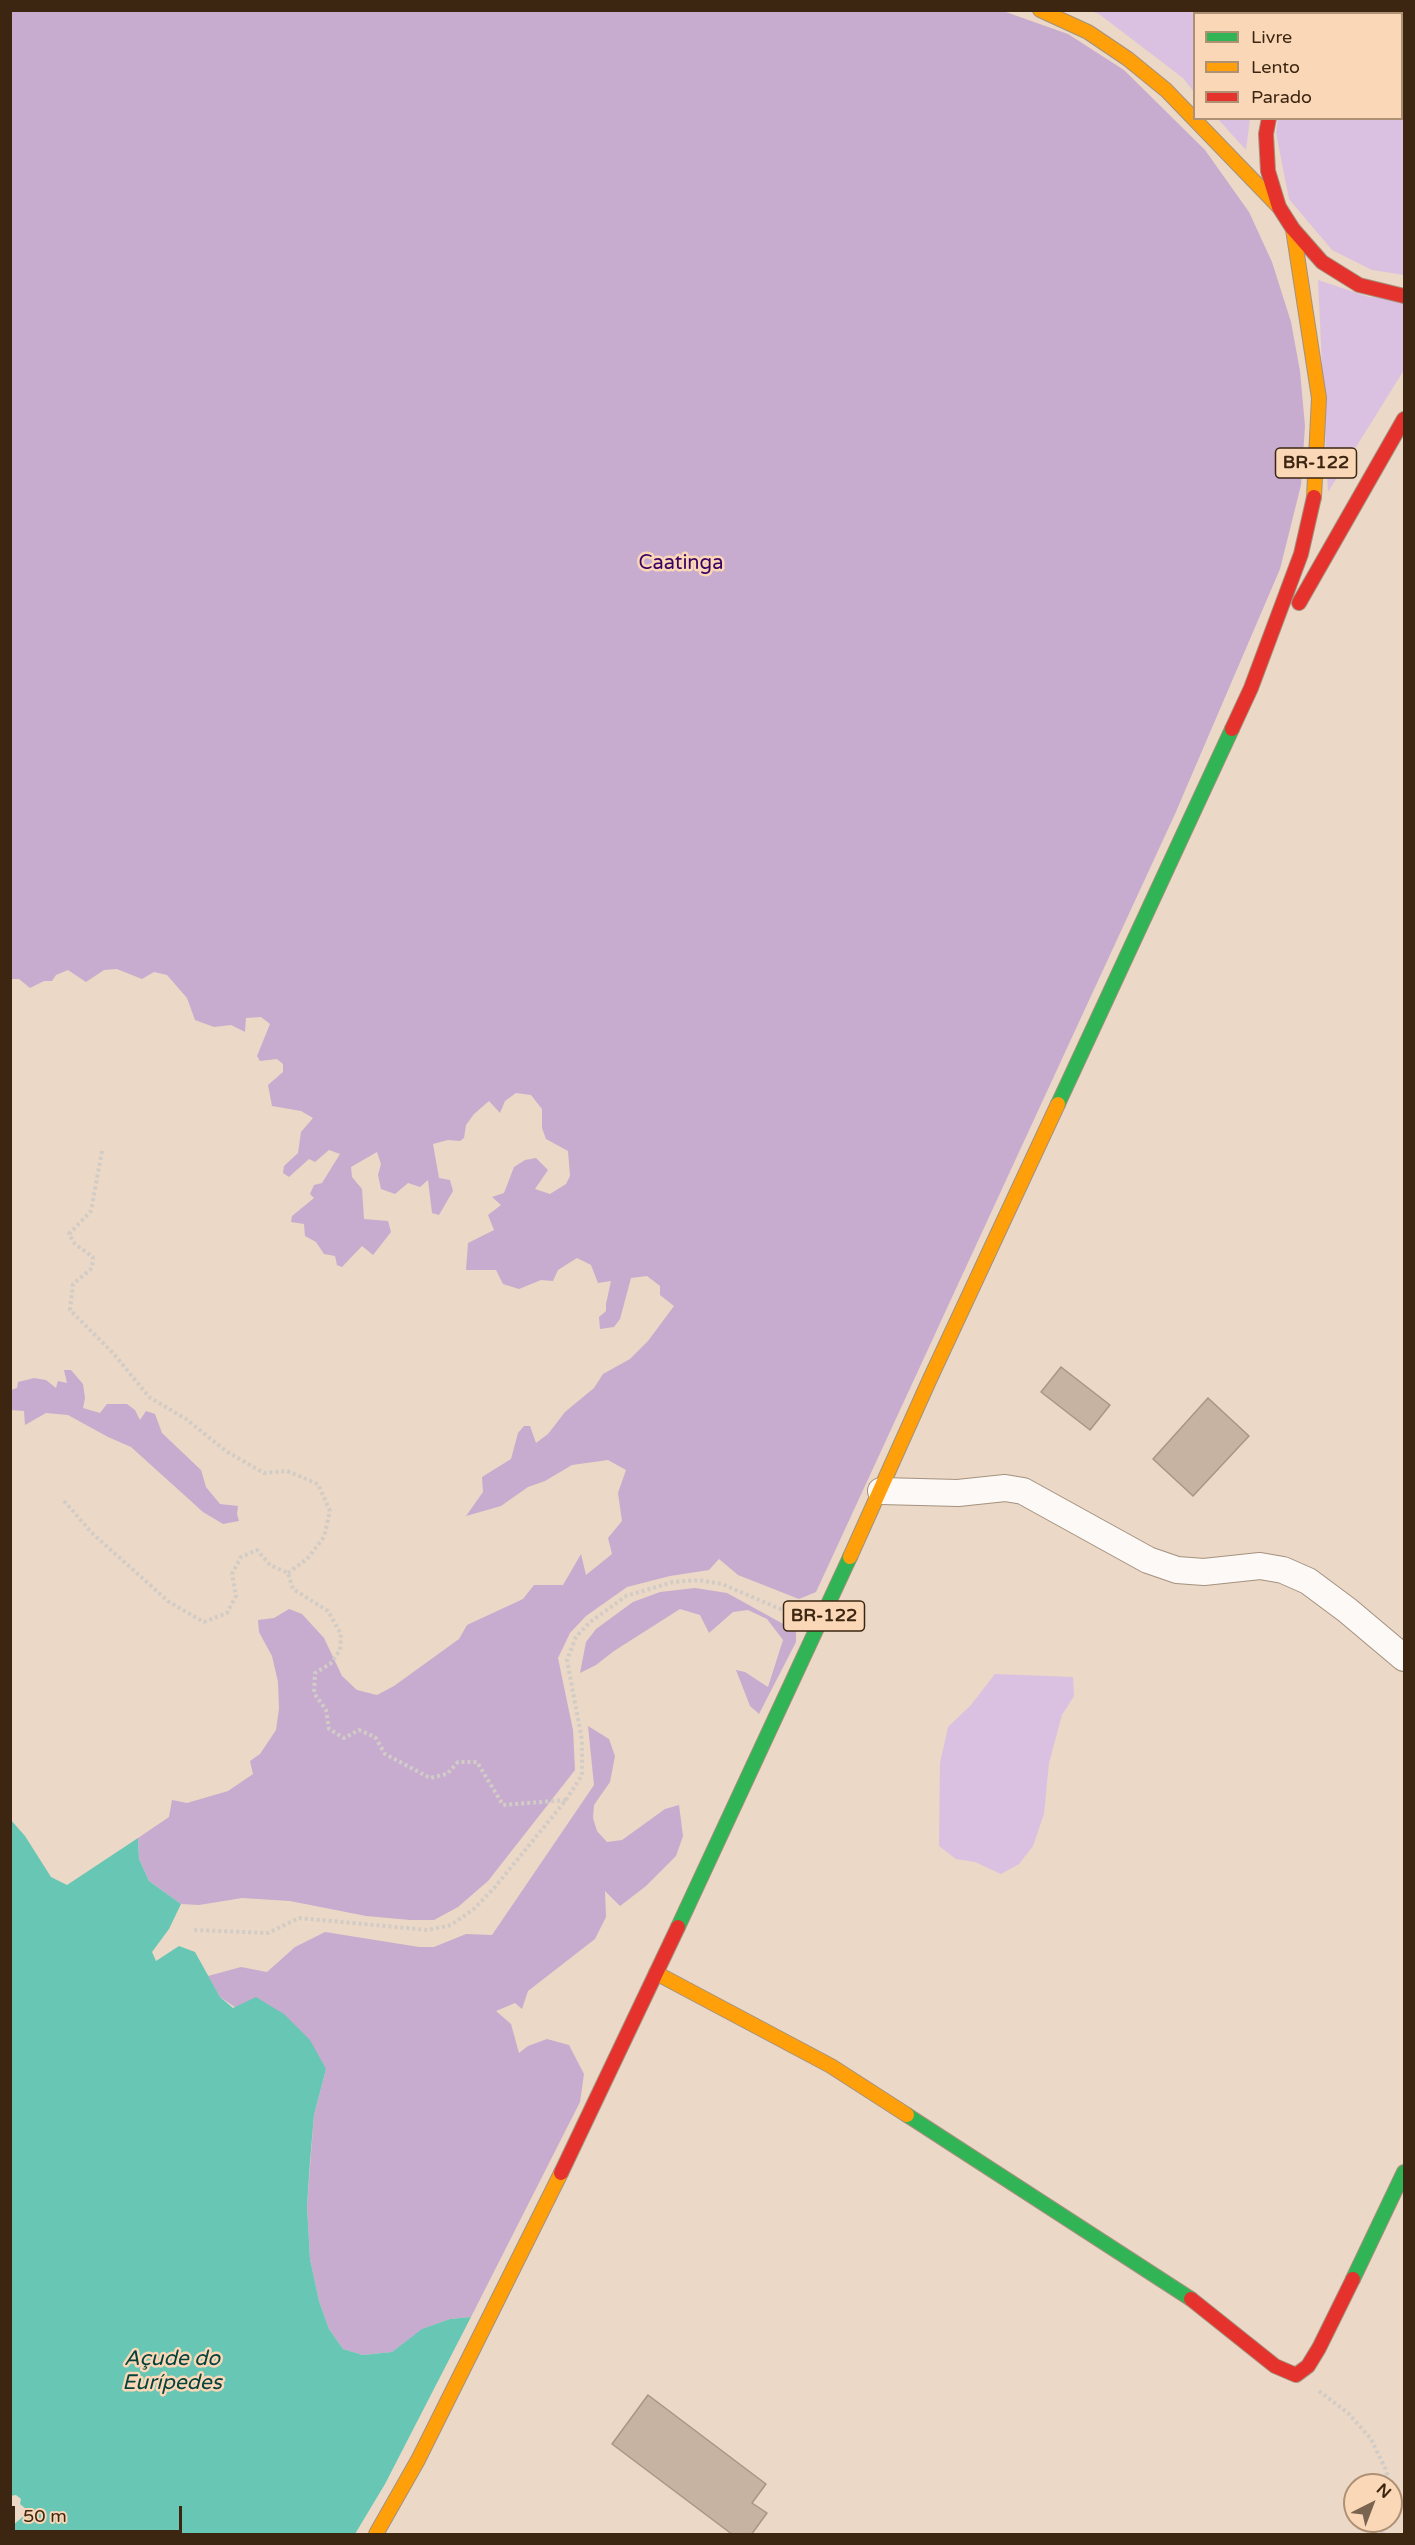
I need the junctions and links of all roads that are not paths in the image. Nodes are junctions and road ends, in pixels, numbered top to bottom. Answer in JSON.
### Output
{"nodes":[{"id":1,"x":1040,"y":10,"type":"edge"},
{"id":2,"x":1193,"y":117,"type":"edge"},
{"id":3,"x":1196,"y":120,"type":"edge"},
{"id":4,"x":1269,"y":120,"type":"edge"},
{"id":5,"x":1279,"y":207,"type":"junction"},
{"id":6,"x":1293,"y":229,"type":"junction"},
{"id":7,"x":1404,"y":296,"type":"edge"},
{"id":8,"x":1404,"y":418,"type":"edge"},
{"id":9,"x":1251,"y":688,"type":"junction"},
{"id":10,"x":881,"y":1491,"type":"junction"},
{"id":11,"x":1404,"y":1658,"type":"edge"},
{"id":12,"x":656,"y":1973,"type":"junction"},
{"id":13,"x":1404,"y":2172,"type":"edge"},
{"id":14,"x":376,"y":2535,"type":"edge"}],
"edges":[{"from":1,"to":2,"type":"main road"},
{"from":3,"to":5,"type":"main road"},
{"from":4,"to":5,"type":"main road","number":"BR-122"},
{"from":5,"to":6,"type":"main road","number":"BR-122"},
{"from":6,"to":7,"type":"main road","number":"BR-122"},
{"from":6,"to":9,"type":"main road","number":"BR-122"},
{"from":8,"to":9,"type":"main road","number":"BR-122"},
{"from":9,"to":10,"type":"main road","number":"BR-122"},
{"from":10,"to":11,"type":"street"},
{"from":10,"to":12,"type":"main road","number":"BR-122"},
{"from":12,"to":13,"type":"main road"},
{"from":12,"to":14,"type":"main road","number":"BR-122"}]}
